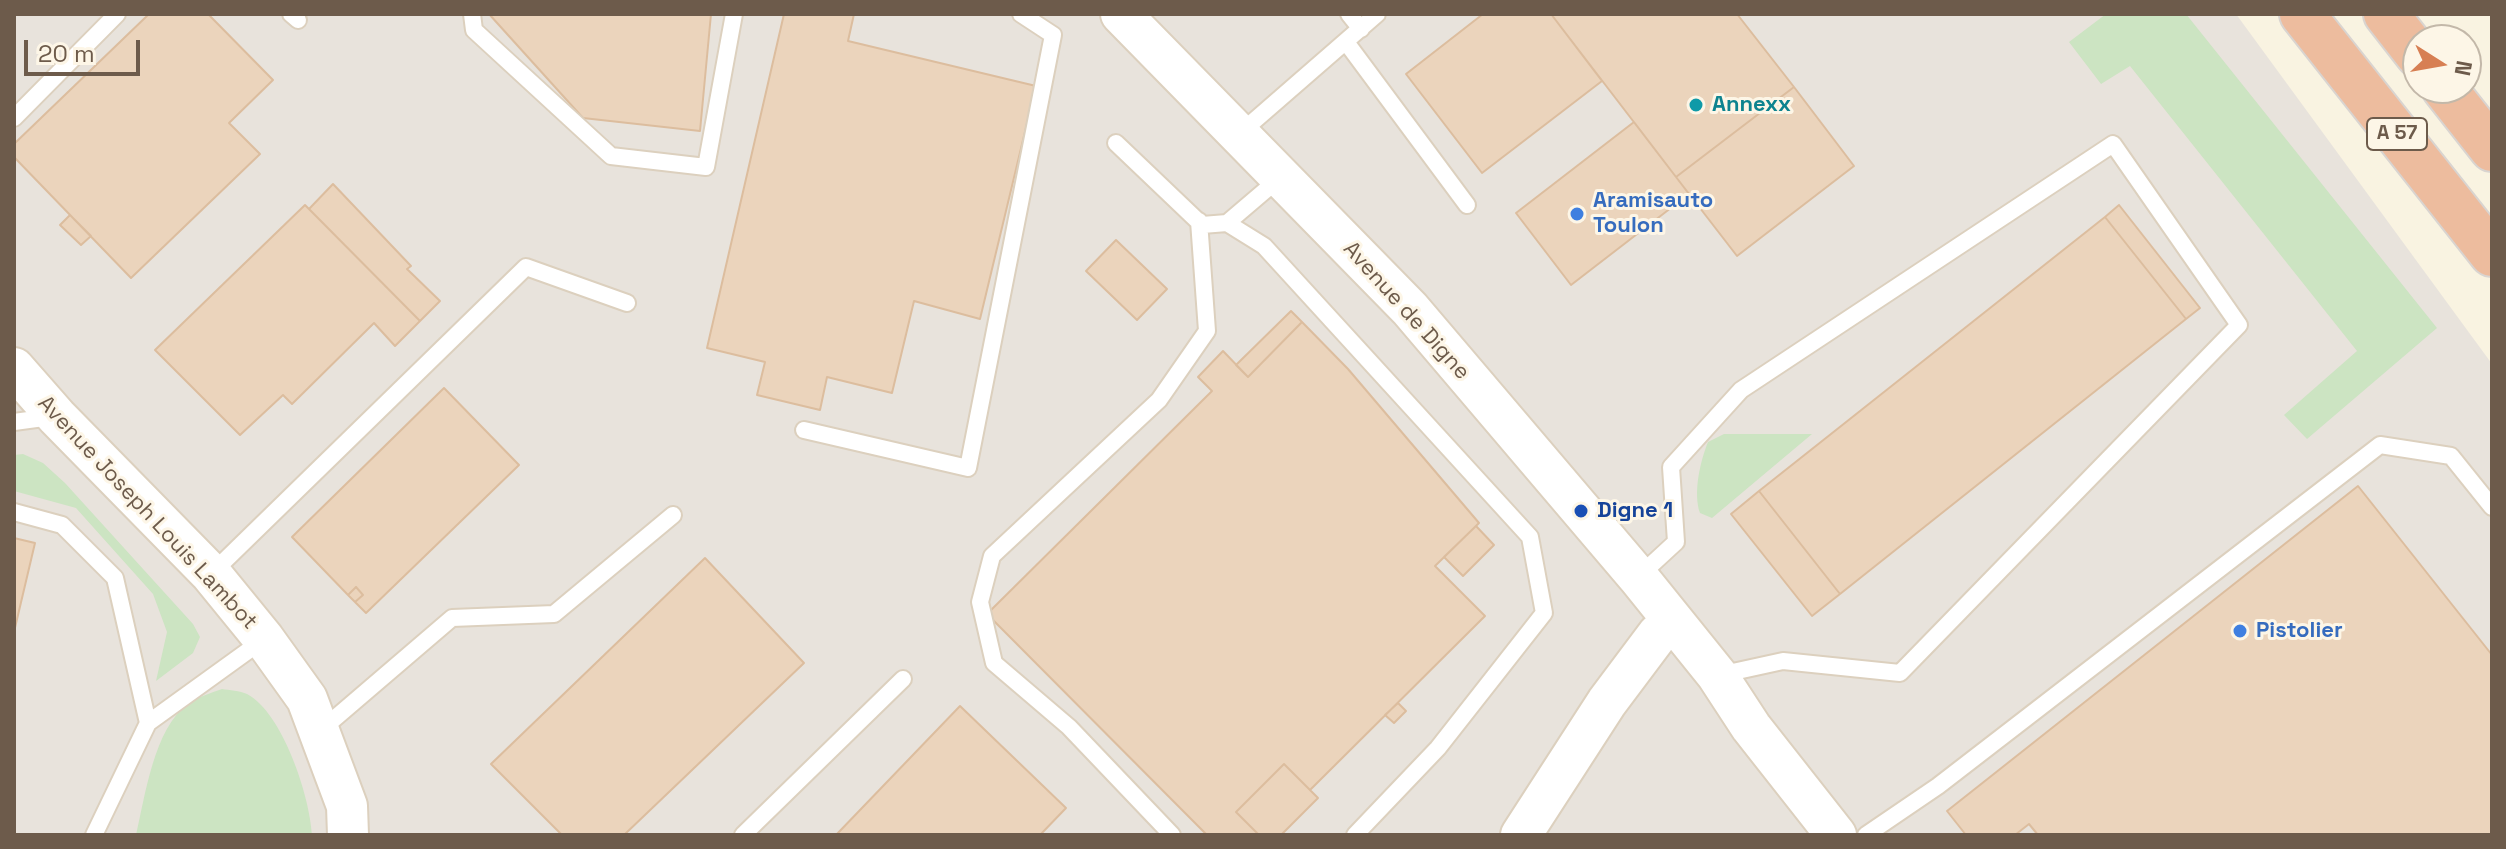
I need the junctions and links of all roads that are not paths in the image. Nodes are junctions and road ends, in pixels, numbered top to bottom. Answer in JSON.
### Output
{"nodes":[{"id":1,"x":117,"y":14,"type":"edge"},
{"id":2,"x":472,"y":14,"type":"edge"},
{"id":3,"x":734,"y":14,"type":"edge"},
{"id":4,"x":1021,"y":14,"type":"edge"},
{"id":5,"x":1121,"y":14,"type":"edge"},
{"id":6,"x":1349,"y":14,"type":"edge"},
{"id":7,"x":1377,"y":14,"type":"edge"},
{"id":8,"x":2302,"y":14,"type":"edge"},
{"id":9,"x":2386,"y":14,"type":"edge"},
{"id":10,"x":1361,"y":29,"type":"junction"},
{"id":11,"x":2402,"y":34,"type":"edge"},
{"id":12,"x":1346,"y":42,"type":"junction"},
{"id":13,"x":2457,"y":104,"type":"edge"},
{"id":14,"x":14,"y":118,"type":"edge"},
{"id":15,"x":1239,"y":134,"type":"junction"},
{"id":16,"x":1116,"y":143,"type":"dead end"},
{"id":17,"x":2492,"y":149,"type":"edge"},
{"id":18,"x":1281,"y":177,"type":"junction"},
{"id":19,"x":1467,"y":205,"type":"dead end"},
{"id":20,"x":1199,"y":221,"type":"junction"},
{"id":21,"x":1227,"y":223,"type":"junction"},
{"id":22,"x":2492,"y":254,"type":"edge"},
{"id":23,"x":627,"y":303,"type":"dead end"},
{"id":24,"x":14,"y":368,"type":"edge"},
{"id":25,"x":57,"y":417,"type":"junction"},
{"id":26,"x":14,"y":422,"type":"edge"},
{"id":27,"x":804,"y":430,"type":"dead end"},
{"id":28,"x":2492,"y":507,"type":"edge"},
{"id":29,"x":14,"y":512,"type":"edge"},
{"id":30,"x":673,"y":515,"type":"dead end"},
{"id":31,"x":211,"y":574,"type":"junction"},
{"id":32,"x":1638,"y":577,"type":"junction"},
{"id":33,"x":1675,"y":623,"type":"junction"},
{"id":34,"x":264,"y":639,"type":"junction"},
{"id":35,"x":1717,"y":675,"type":"junction"},
{"id":36,"x":903,"y":679,"type":"dead end"},
{"id":37,"x":148,"y":723,"type":"junction"},
{"id":38,"x":320,"y":731,"type":"junction"},
{"id":39,"x":94,"y":835,"type":"edge"},
{"id":40,"x":348,"y":835,"type":"edge"},
{"id":41,"x":743,"y":835,"type":"edge"},
{"id":42,"x":1172,"y":835,"type":"edge"},
{"id":43,"x":1355,"y":835,"type":"edge"},
{"id":44,"x":1521,"y":835,"type":"edge"},
{"id":45,"x":1836,"y":835,"type":"edge"},
{"id":46,"x":1866,"y":835,"type":"edge"}],
"edges":[{"from":1,"to":14,"type":"lane"},
{"from":2,"to":3,"type":"lane"},
{"from":4,"to":27,"type":"lane"},
{"from":5,"to":15,"type":"street","name":"Avenue de Digne"},
{"from":6,"to":10,"type":"lane"},
{"from":7,"to":10,"type":"lane"},
{"from":8,"to":22,"type":"highway","number":"A 57"},
{"from":9,"to":11,"type":"highway"},
{"from":10,"to":12,"type":"lane"},
{"from":12,"to":15,"type":"lane"},
{"from":12,"to":19,"type":"lane"},
{"from":13,"to":17,"type":"highway","number":"A 57"},
{"from":15,"to":18,"type":"street","name":"Avenue de Digne"},
{"from":16,"to":20,"type":"lane"},
{"from":18,"to":21,"type":"lane"},
{"from":18,"to":32,"type":"street","name":"Avenue de Digne"},
{"from":20,"to":21,"type":"lane"},
{"from":20,"to":42,"type":"lane"},
{"from":21,"to":43,"type":"lane"},
{"from":23,"to":31,"type":"lane"},
{"from":24,"to":25,"type":"street","name":"Avenue Joseph Louis Lambot"},
{"from":25,"to":26,"type":"lane"},
{"from":25,"to":31,"type":"street","name":"Avenue Joseph Louis Lambot"},
{"from":28,"to":46,"type":"lane"},
{"from":29,"to":37,"type":"lane"},
{"from":30,"to":38,"type":"lane"},
{"from":31,"to":34,"type":"street","name":"Avenue Joseph Louis Lambot"},
{"from":32,"to":33,"type":"street","name":"Avenue de Digne"},
{"from":32,"to":35,"type":"lane"},
{"from":33,"to":35,"type":"street","name":"Avenue de Digne"},
{"from":33,"to":44,"type":"street"},
{"from":34,"to":37,"type":"lane"},
{"from":34,"to":38,"type":"street","name":"Avenue Joseph Louis Lambot"},
{"from":35,"to":45,"type":"street","name":"Avenue de Digne"},
{"from":36,"to":41,"type":"lane"},
{"from":37,"to":39,"type":"lane"},
{"from":38,"to":40,"type":"street","name":"Avenue Joseph Louis Lambot"}]}
